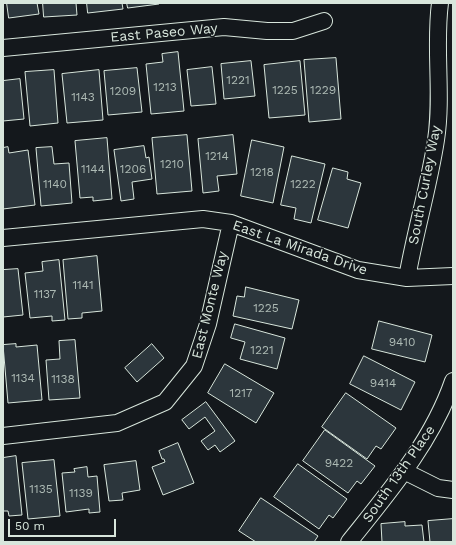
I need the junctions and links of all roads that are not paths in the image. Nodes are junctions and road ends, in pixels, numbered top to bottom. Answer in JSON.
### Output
{"nodes":[{"id":1,"x":427,"y":3,"type":"edge"},
{"id":2,"x":440,"y":3,"type":"edge"},
{"id":3,"x":438,"y":19,"type":"junction"},
{"id":4,"x":324,"y":21,"type":"dead end"},
{"id":5,"x":3,"y":48,"type":"edge"},
{"id":6,"x":446,"y":61,"type":"edge"},
{"id":7,"x":231,"y":223,"type":"junction"},
{"id":8,"x":3,"y":238,"type":"edge"},
{"id":9,"x":453,"y":276,"type":"edge"},
{"id":10,"x":407,"y":278,"type":"junction"},
{"id":11,"x":453,"y":381,"type":"edge"},
{"id":12,"x":3,"y":436,"type":"edge"},
{"id":13,"x":404,"y":471,"type":"junction"},
{"id":14,"x":453,"y":490,"type":"edge"},
{"id":15,"x":349,"y":542,"type":"edge"}],
"edges":[{"from":1,"to":3,"type":"street"},
{"from":2,"to":3,"type":"street","name":"South Curley Way"},
{"from":3,"to":6,"type":"street","name":"South Curley Way"},
{"from":4,"to":5,"type":"street","name":"East Paseo Way"},
{"from":6,"to":10,"type":"street","name":"South Curley Way"},
{"from":7,"to":8,"type":"street","name":"East La Mirada Drive"},
{"from":7,"to":10,"type":"street","name":"East La Mirada Drive"},
{"from":7,"to":12,"type":"street","name":"East Monte Way"},
{"from":9,"to":10,"type":"street","name":"East La Mirada Drive"},
{"from":11,"to":13,"type":"street","name":"South 13th Place"},
{"from":13,"to":14,"type":"street"},
{"from":13,"to":15,"type":"street","name":"South 13th Place"}]}
